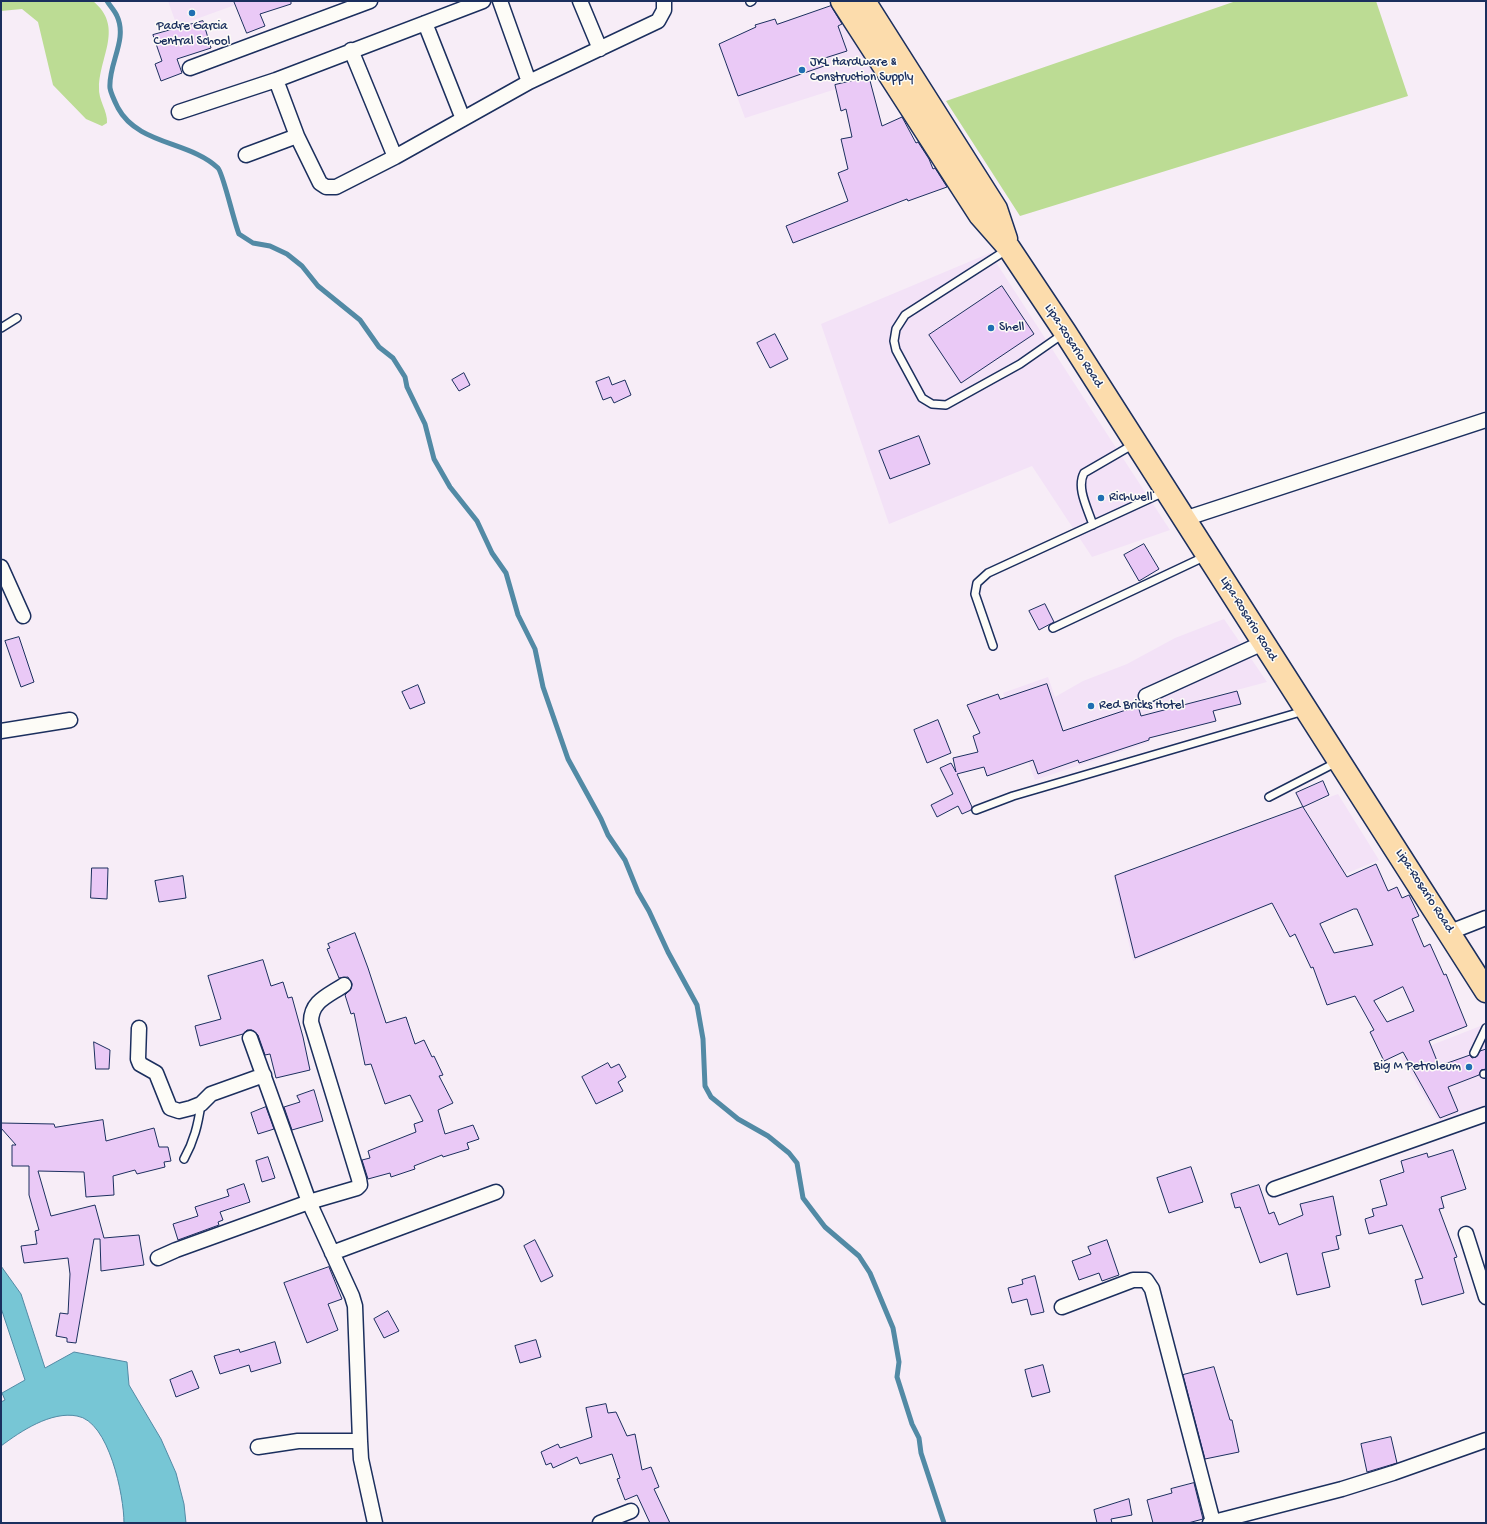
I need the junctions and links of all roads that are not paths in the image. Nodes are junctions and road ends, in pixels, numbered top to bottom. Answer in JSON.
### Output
{"nodes":[{"id":1,"x":370,"y":1,"type":"edge"},
{"id":2,"x":483,"y":1,"type":"edge"},
{"id":3,"x":500,"y":1,"type":"edge"},
{"id":4,"x":580,"y":1,"type":"edge"},
{"id":5,"x":664,"y":1,"type":"edge"},
{"id":6,"x":842,"y":1,"type":"edge"},
{"id":7,"x":864,"y":1,"type":"edge"},
{"id":8,"x":425,"y":23,"type":"junction"},
{"id":9,"x":600,"y":49,"type":"junction"},
{"id":10,"x":350,"y":50,"type":"junction"},
{"id":11,"x":190,"y":68,"type":"dead end"},
{"id":12,"x":276,"y":80,"type":"junction"},
{"id":13,"x":529,"y":82,"type":"junction"},
{"id":14,"x":179,"y":112,"type":"dead end"},
{"id":15,"x":463,"y":119,"type":"junction"},
{"id":16,"x":297,"y":136,"type":"junction"},
{"id":17,"x":246,"y":155,"type":"dead end"},
{"id":18,"x":395,"y":157,"type":"junction"},
{"id":19,"x":1009,"y":248,"type":"junction"},
{"id":20,"x":18,"y":318,"type":"dead end"},
{"id":21,"x":1,"y":328,"type":"edge"},
{"id":22,"x":1065,"y":332,"type":"junction"},
{"id":23,"x":1486,"y":420,"type":"edge"},
{"id":24,"x":1136,"y":443,"type":"junction"},
{"id":25,"x":1166,"y":491,"type":"junction"},
{"id":26,"x":1184,"y":519,"type":"junction"},
{"id":27,"x":1093,"y":525,"type":"junction"},
{"id":28,"x":1208,"y":555,"type":"junction"},
{"id":29,"x":1,"y":567,"type":"edge"},
{"id":30,"x":23,"y":616,"type":"dead end"},
{"id":31,"x":1053,"y":628,"type":"dead end"},
{"id":32,"x":1263,"y":643,"type":"junction"},
{"id":33,"x":993,"y":646,"type":"dead end"},
{"id":34,"x":1146,"y":696,"type":"dead end"},
{"id":35,"x":1307,"y":711,"type":"junction"},
{"id":36,"x":70,"y":720,"type":"dead end"},
{"id":37,"x":1,"y":731,"type":"edge"},
{"id":38,"x":1339,"y":761,"type":"junction"},
{"id":39,"x":1269,"y":797,"type":"dead end"},
{"id":40,"x":976,"y":810,"type":"dead end"},
{"id":41,"x":1486,"y":918,"type":"edge"},
{"id":42,"x":1450,"y":932,"type":"junction"},
{"id":43,"x":344,"y":986,"type":"dead end"},
{"id":44,"x":1486,"y":991,"type":"edge"},
{"id":45,"x":139,"y":1028,"type":"dead end"},
{"id":46,"x":1486,"y":1028,"type":"edge"},
{"id":47,"x":250,"y":1038,"type":"dead end"},
{"id":48,"x":1474,"y":1053,"type":"dead end"},
{"id":49,"x":264,"y":1075,"type":"junction"},
{"id":50,"x":201,"y":1104,"type":"junction"},
{"id":51,"x":1486,"y":1114,"type":"edge"},
{"id":52,"x":184,"y":1159,"type":"dead end"},
{"id":53,"x":1274,"y":1189,"type":"dead end"},
{"id":54,"x":496,"y":1192,"type":"dead end"},
{"id":55,"x":309,"y":1202,"type":"junction"},
{"id":56,"x":1466,"y":1234,"type":"dead end"},
{"id":57,"x":332,"y":1254,"type":"junction"},
{"id":58,"x":158,"y":1258,"type":"dead end"},
{"id":59,"x":1486,"y":1297,"type":"edge"},
{"id":60,"x":1062,"y":1307,"type":"dead end"},
{"id":61,"x":1486,"y":1440,"type":"edge"},
{"id":62,"x":360,"y":1441,"type":"junction"},
{"id":63,"x":258,"y":1447,"type":"dead end"},
{"id":64,"x":632,"y":1512,"type":"dead end"},
{"id":65,"x":1212,"y":1522,"type":"edge"},
{"id":66,"x":375,"y":1523,"type":"edge"},
{"id":67,"x":600,"y":1523,"type":"edge"}],
"edges":[{"from":1,"to":11,"type":"street"},
{"from":2,"to":8,"type":"street"},
{"from":3,"to":13,"type":"street"},
{"from":4,"to":9,"type":"street"},
{"from":5,"to":9,"type":"street"},
{"from":6,"to":19,"type":"main road","name":"Lipa-Rosario Road"},
{"from":7,"to":19,"type":"main road","name":"Lipa-Rosario Road"},
{"from":8,"to":10,"type":"street"},
{"from":8,"to":15,"type":"street"},
{"from":9,"to":13,"type":"street"},
{"from":10,"to":12,"type":"street"},
{"from":10,"to":18,"type":"street"},
{"from":12,"to":14,"type":"street"},
{"from":12,"to":16,"type":"street"},
{"from":13,"to":15,"type":"street"},
{"from":15,"to":18,"type":"street"},
{"from":16,"to":17,"type":"street"},
{"from":16,"to":18,"type":"street"},
{"from":19,"to":22,"type":"main road","name":"Lipa-Rosario Road"},
{"from":19,"to":22,"type":"lane"},
{"from":20,"to":21,"type":"lane"},
{"from":22,"to":24,"type":"main road","name":"Lipa-Rosario Road"},
{"from":23,"to":26,"type":"street"},
{"from":24,"to":25,"type":"main road","name":"Lipa-Rosario Road"},
{"from":24,"to":27,"type":"lane"},
{"from":25,"to":26,"type":"main road","name":"Lipa-Rosario Road"},
{"from":25,"to":27,"type":"lane"},
{"from":26,"to":28,"type":"main road","name":"Lipa-Rosario Road"},
{"from":27,"to":33,"type":"lane"},
{"from":28,"to":31,"type":"lane"},
{"from":28,"to":32,"type":"main road","name":"Lipa-Rosario Road"},
{"from":29,"to":30,"type":"street"},
{"from":32,"to":34,"type":"street"},
{"from":32,"to":35,"type":"main road","name":"Lipa-Rosario Road"},
{"from":35,"to":38,"type":"main road","name":"Lipa-Rosario Road"},
{"from":35,"to":40,"type":"lane"},
{"from":36,"to":37,"type":"street"},
{"from":38,"to":39,"type":"lane"},
{"from":38,"to":42,"type":"main road","name":"Lipa-Rosario Road"},
{"from":41,"to":42,"type":"street"},
{"from":42,"to":44,"type":"main road","name":"Lipa-Rosario Road"},
{"from":43,"to":55,"type":"street"},
{"from":45,"to":50,"type":"street"},
{"from":46,"to":48,"type":"lane"},
{"from":47,"to":49,"type":"street"},
{"from":49,"to":50,"type":"street"},
{"from":49,"to":55,"type":"street"},
{"from":50,"to":52,"type":"lane"},
{"from":51,"to":53,"type":"street"},
{"from":54,"to":57,"type":"street"},
{"from":55,"to":57,"type":"street"},
{"from":55,"to":58,"type":"street"},
{"from":56,"to":59,"type":"street"},
{"from":57,"to":62,"type":"street"},
{"from":60,"to":65,"type":"street"},
{"from":61,"to":65,"type":"street"},
{"from":62,"to":63,"type":"street"},
{"from":62,"to":66,"type":"street"},
{"from":64,"to":67,"type":"street"}]}
